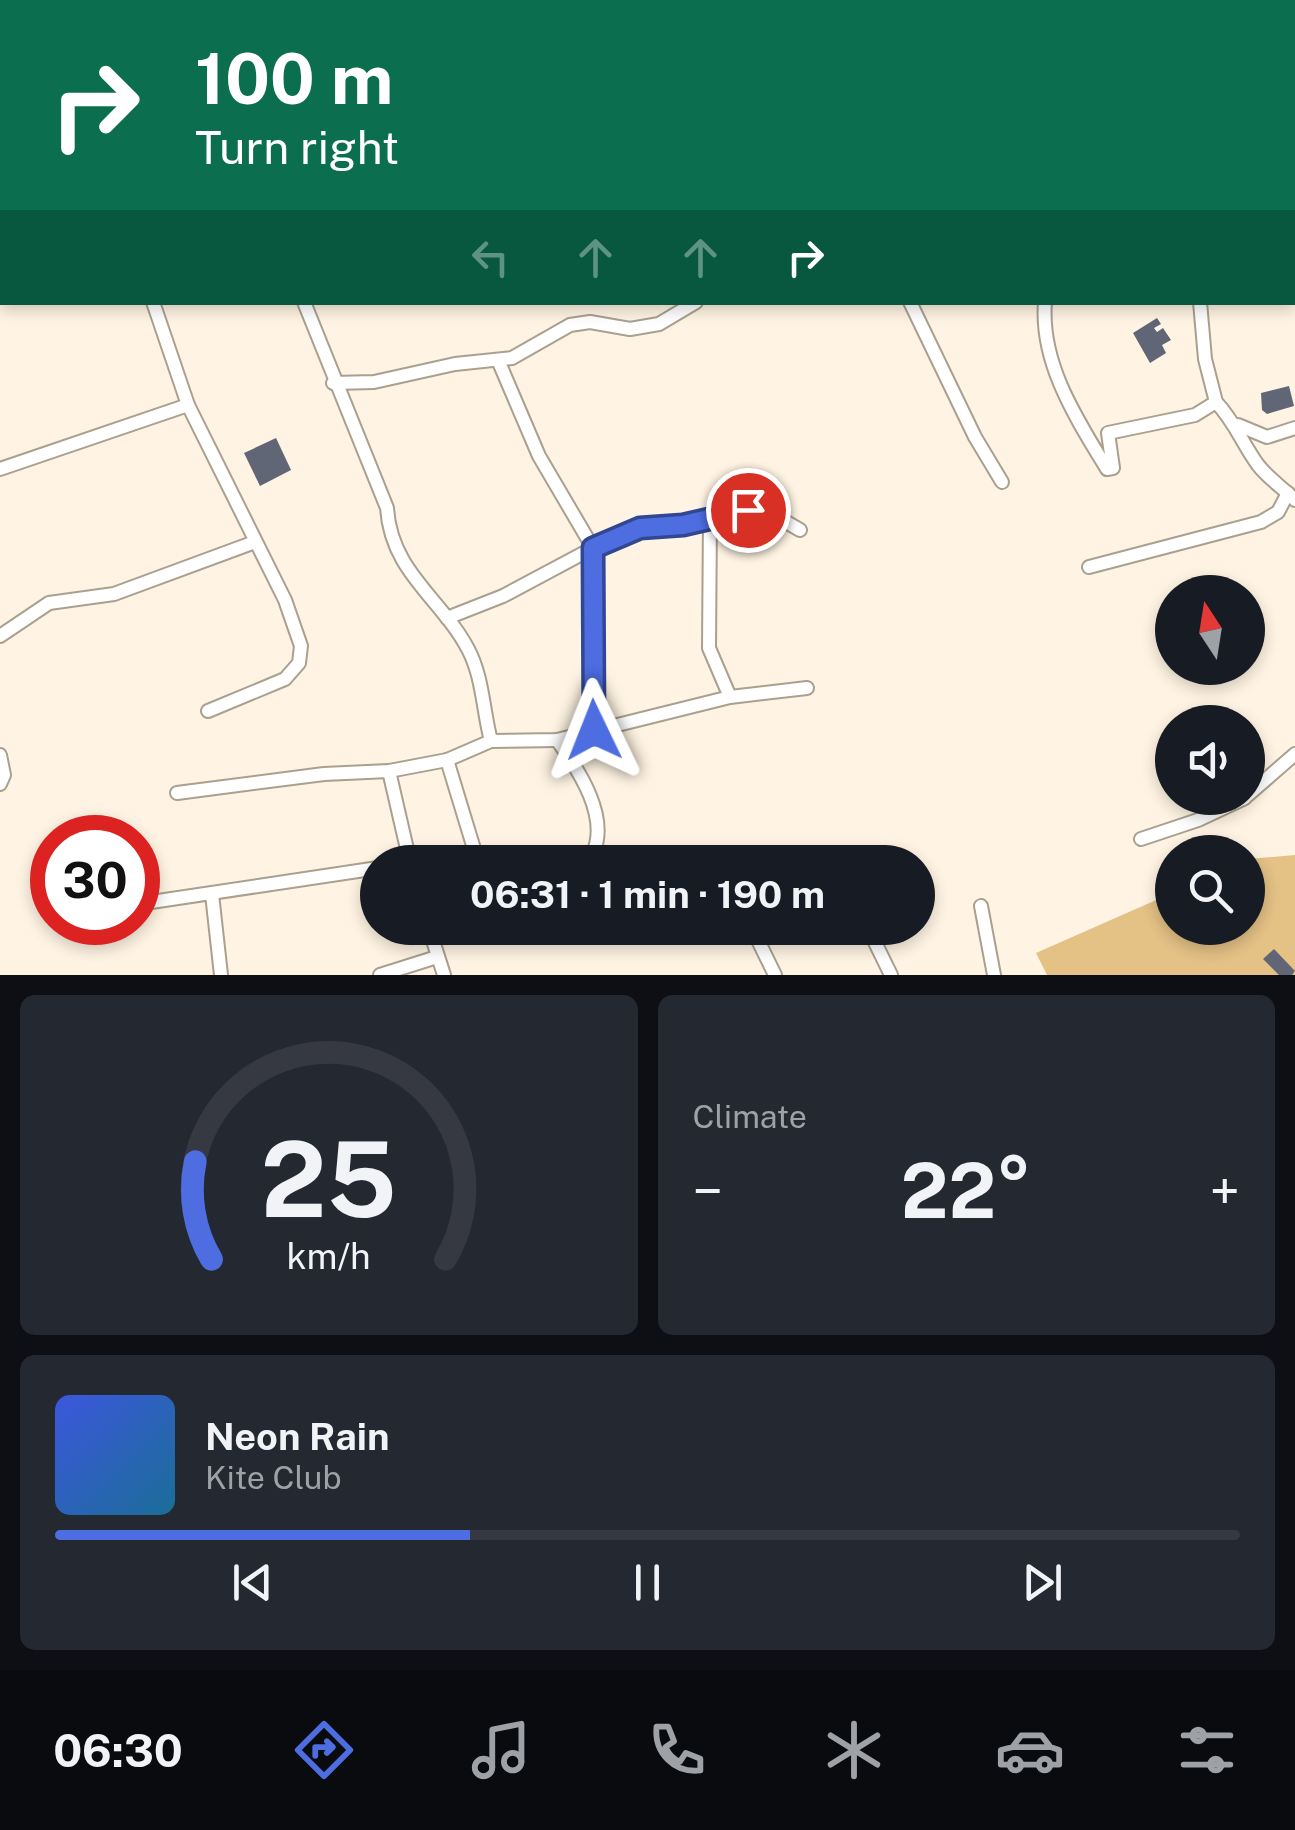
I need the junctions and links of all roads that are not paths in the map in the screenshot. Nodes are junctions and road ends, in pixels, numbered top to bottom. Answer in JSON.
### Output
{"nodes":[{"id":1,"x":153,"y":305,"type":"edge"},
{"id":2,"x":305,"y":305,"type":"edge"},
{"id":3,"x":691,"y":305,"type":"edge"},
{"id":4,"x":912,"y":305,"type":"edge"},
{"id":5,"x":1045,"y":305,"type":"edge"},
{"id":6,"x":1200,"y":305,"type":"edge"},
{"id":7,"x":498,"y":360,"type":"junction"},
{"id":8,"x":333,"y":382,"type":"junction"},
{"id":9,"x":1216,"y":402,"type":"junction"},
{"id":10,"x":188,"y":405,"type":"junction"},
{"id":11,"x":1238,"y":425,"type":"junction"},
{"id":12,"x":1295,"y":428,"type":"edge"},
{"id":13,"x":0,"y":468,"type":"edge"},
{"id":14,"x":1002,"y":482,"type":"dead end"},
{"id":15,"x":1292,"y":496,"type":"edge"},
{"id":16,"x":710,"y":517,"type":"junction"},
{"id":17,"x":800,"y":530,"type":"dead end"},
{"id":18,"x":254,"y":542,"type":"junction"},
{"id":19,"x":593,"y":548,"type":"junction"},
{"id":20,"x":1089,"y":567,"type":"dead end"},
{"id":21,"x":447,"y":618,"type":"junction"},
{"id":22,"x":0,"y":635,"type":"edge"},
{"id":23,"x":808,"y":688,"type":"dead end"},
{"id":24,"x":730,"y":697,"type":"junction"},
{"id":25,"x":208,"y":712,"type":"dead end"},
{"id":26,"x":594,"y":730,"type":"junction"},
{"id":27,"x":557,"y":740,"type":"junction"},
{"id":28,"x":491,"y":741,"type":"junction"},
{"id":29,"x":1295,"y":754,"type":"edge"},
{"id":30,"x":0,"y":755,"type":"edge"},
{"id":31,"x":446,"y":760,"type":"junction"},
{"id":32,"x":390,"y":771,"type":"junction"},
{"id":33,"x":1265,"y":780,"type":"edge"},
{"id":34,"x":0,"y":784,"type":"edge"},
{"id":35,"x":178,"y":793,"type":"dead end"},
{"id":36,"x":1208,"y":815,"type":"edge"},
{"id":37,"x":1141,"y":838,"type":"dead end"},
{"id":38,"x":405,"y":845,"type":"edge"},
{"id":39,"x":473,"y":845,"type":"edge"},
{"id":40,"x":593,"y":845,"type":"edge"},
{"id":41,"x":360,"y":871,"type":"edge"},
{"id":42,"x":212,"y":894,"type":"junction"},
{"id":43,"x":160,"y":901,"type":"edge"},
{"id":44,"x":981,"y":906,"type":"dead end"},
{"id":45,"x":433,"y":945,"type":"edge"},
{"id":46,"x":760,"y":945,"type":"edge"},
{"id":47,"x":877,"y":945,"type":"edge"},
{"id":48,"x":436,"y":957,"type":"junction"},
{"id":49,"x":221,"y":975,"type":"edge"},
{"id":50,"x":380,"y":975,"type":"edge"},
{"id":51,"x":444,"y":975,"type":"edge"},
{"id":52,"x":775,"y":975,"type":"edge"},
{"id":53,"x":892,"y":975,"type":"edge"},
{"id":54,"x":994,"y":975,"type":"edge"}],
"edges":[{"from":1,"to":10,"type":"street"},
{"from":2,"to":8,"type":"street"},
{"from":3,"to":7,"type":"street"},
{"from":4,"to":14,"type":"street"},
{"from":5,"to":9,"type":"street"},
{"from":6,"to":9,"type":"street"},
{"from":7,"to":8,"type":"street"},
{"from":7,"to":19,"type":"street"},
{"from":8,"to":21,"type":"street"},
{"from":9,"to":11,"type":"street"},
{"from":10,"to":13,"type":"street"},
{"from":10,"to":18,"type":"street"},
{"from":11,"to":12,"type":"street"},
{"from":11,"to":15,"type":"street"},
{"from":15,"to":20,"type":"street"},
{"from":16,"to":17,"type":"street"},
{"from":16,"to":19,"type":"street"},
{"from":16,"to":24,"type":"street"},
{"from":18,"to":22,"type":"street"},
{"from":18,"to":25,"type":"street"},
{"from":19,"to":21,"type":"street"},
{"from":19,"to":26,"type":"street"},
{"from":21,"to":28,"type":"street"},
{"from":23,"to":24,"type":"street"},
{"from":24,"to":26,"type":"street"},
{"from":26,"to":27,"type":"street"},
{"from":27,"to":28,"type":"street"},
{"from":27,"to":40,"type":"street"},
{"from":28,"to":31,"type":"street"},
{"from":29,"to":33,"type":"street"},
{"from":30,"to":34,"type":"street"},
{"from":31,"to":32,"type":"street"},
{"from":31,"to":39,"type":"street"},
{"from":32,"to":35,"type":"street"},
{"from":32,"to":38,"type":"street"},
{"from":36,"to":37,"type":"street"},
{"from":41,"to":42,"type":"street"},
{"from":42,"to":43,"type":"street"},
{"from":42,"to":49,"type":"street"},
{"from":44,"to":54,"type":"street"},
{"from":45,"to":48,"type":"street"},
{"from":46,"to":52,"type":"street"},
{"from":47,"to":53,"type":"street"},
{"from":48,"to":50,"type":"street"},
{"from":48,"to":51,"type":"street"}]}
